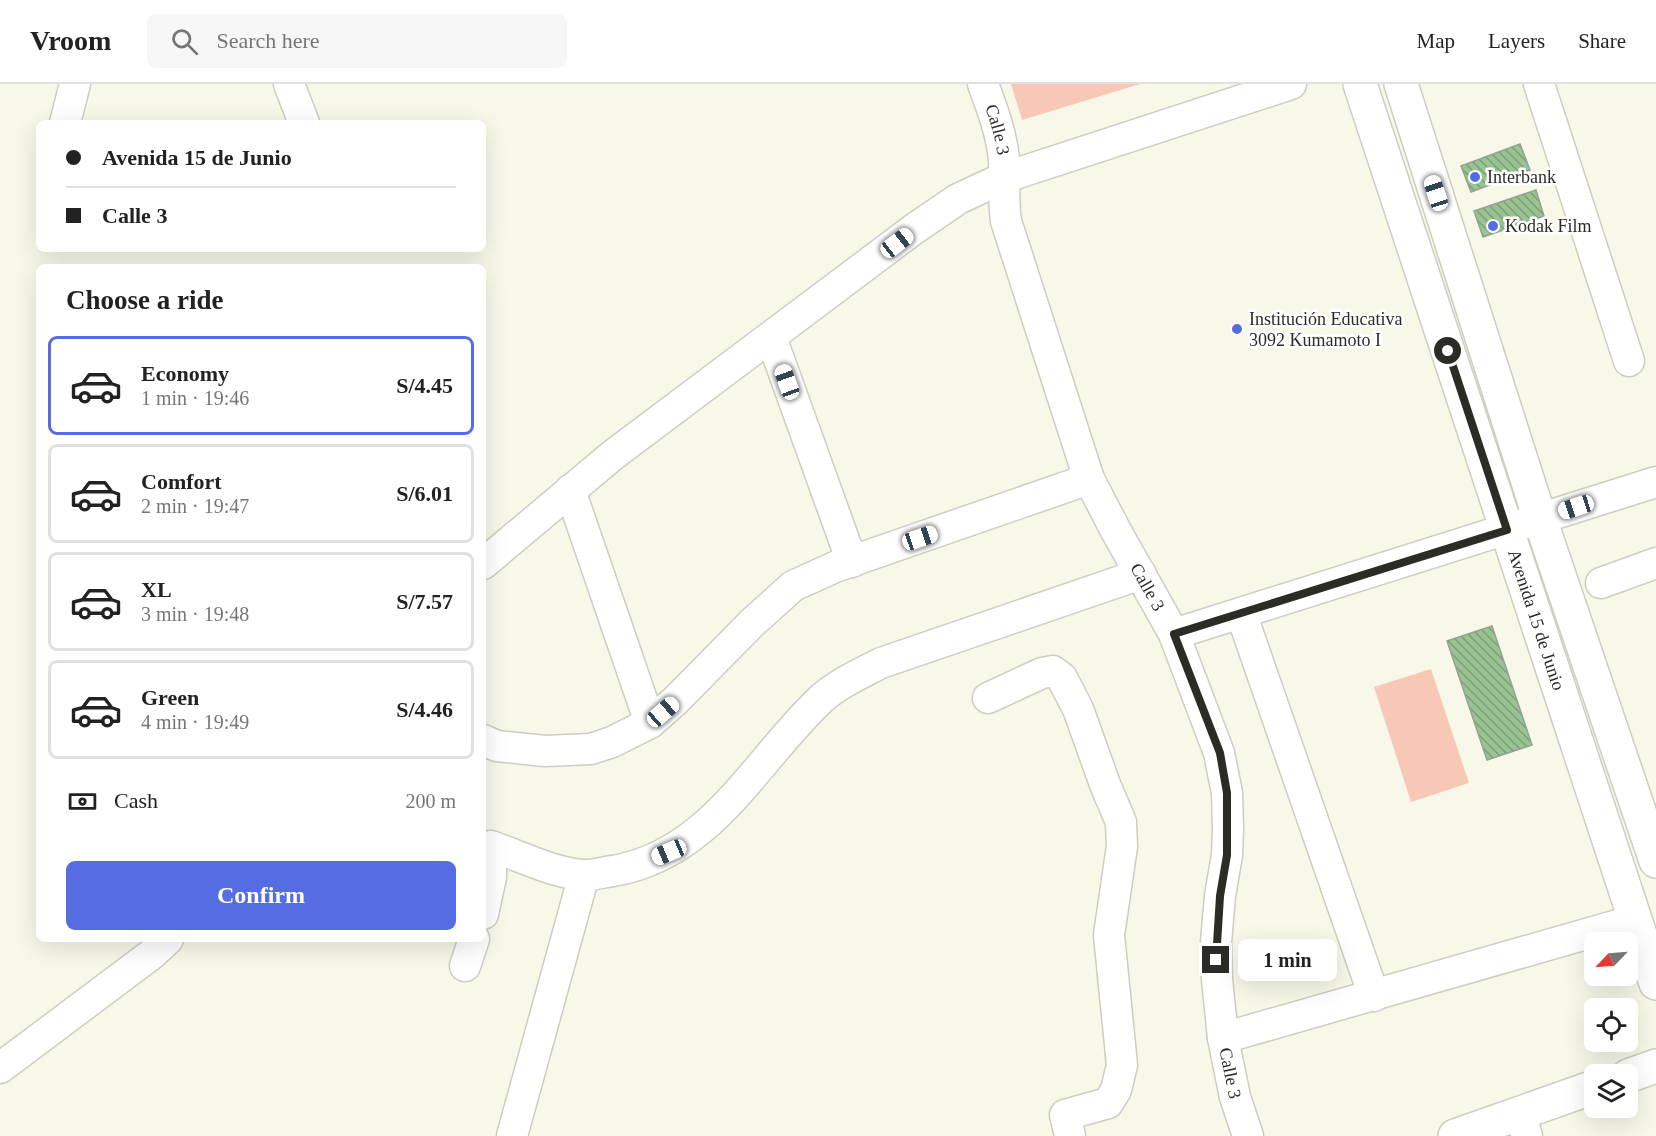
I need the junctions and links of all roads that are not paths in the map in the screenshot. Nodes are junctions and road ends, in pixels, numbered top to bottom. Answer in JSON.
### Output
{"nodes":[{"id":1,"x":75,"y":84,"type":"edge"},
{"id":2,"x":289,"y":84,"type":"edge"},
{"id":3,"x":983,"y":84,"type":"edge"},
{"id":4,"x":1291,"y":84,"type":"edge"},
{"id":5,"x":1360,"y":84,"type":"edge"},
{"id":6,"x":1401,"y":84,"type":"edge"},
{"id":7,"x":1539,"y":84,"type":"edge"},
{"id":8,"x":66,"y":120,"type":"edge"},
{"id":9,"x":303,"y":120,"type":"edge"},
{"id":10,"x":1004,"y":178,"type":"junction"},
{"id":11,"x":771,"y":337,"type":"junction"},
{"id":12,"x":1629,"y":361,"type":"dead end"},
{"id":13,"x":1089,"y":479,"type":"junction"},
{"id":14,"x":1656,"y":482,"type":"edge"},
{"id":15,"x":570,"y":490,"type":"junction"},
{"id":16,"x":1540,"y":519,"type":"junction"},
{"id":17,"x":1507,"y":530,"type":"junction"},
{"id":18,"x":486,"y":561,"type":"edge"},
{"id":19,"x":852,"y":562,"type":"junction"},
{"id":20,"x":1656,"y":563,"type":"edge"},
{"id":21,"x":1141,"y":574,"type":"junction"},
{"id":22,"x":1600,"y":583,"type":"dead end"},
{"id":23,"x":1241,"y":613,"type":"junction"},
{"id":24,"x":1174,"y":634,"type":"junction"},
{"id":25,"x":988,"y":698,"type":"dead end"},
{"id":26,"x":650,"y":723,"type":"junction"},
{"id":27,"x":486,"y":741,"type":"edge"},
{"id":28,"x":1656,"y":861,"type":"edge"},
{"id":29,"x":584,"y":875,"type":"junction"},
{"id":30,"x":486,"y":900,"type":"edge"},
{"id":31,"x":1635,"y":920,"type":"junction"},
{"id":32,"x":165,"y":942,"type":"edge"},
{"id":33,"x":1656,"y":983,"type":"edge"},
{"id":34,"x":1374,"y":996,"type":"junction"},
{"id":35,"x":1223,"y":1038,"type":"junction"},
{"id":36,"x":1656,"y":1066,"type":"edge"},
{"id":37,"x":0,"y":1068,"type":"edge"},
{"id":38,"x":1638,"y":1072,"type":"edge"},
{"id":39,"x":1584,"y":1092,"type":"edge"},
{"id":40,"x":1524,"y":1125,"type":"edge"},
{"id":41,"x":512,"y":1136,"type":"edge"},
{"id":42,"x":1070,"y":1136,"type":"edge"},
{"id":43,"x":1248,"y":1136,"type":"edge"},
{"id":44,"x":1455,"y":1136,"type":"edge"}],
"edges":[{"from":1,"to":8,"type":"street"},
{"from":2,"to":9,"type":"street"},
{"from":3,"to":10,"type":"street","name":"Calle 3"},
{"from":4,"to":10,"type":"street"},
{"from":5,"to":17,"type":"street","name":"Avenida 15 de Junio"},
{"from":6,"to":16,"type":"street","name":"Avenida 15 de Junio"},
{"from":7,"to":12,"type":"street"},
{"from":10,"to":11,"type":"street"},
{"from":10,"to":13,"type":"street","name":"Calle 3"},
{"from":11,"to":15,"type":"street"},
{"from":11,"to":19,"type":"street"},
{"from":13,"to":19,"type":"street"},
{"from":13,"to":21,"type":"street","name":"Calle 3"},
{"from":14,"to":16,"type":"street"},
{"from":15,"to":18,"type":"street"},
{"from":15,"to":26,"type":"street"},
{"from":16,"to":17,"type":"street"},
{"from":16,"to":28,"type":"street","name":"Avenida 15 de Junio"},
{"from":17,"to":23,"type":"street"},
{"from":17,"to":31,"type":"street","name":"Avenida 15 de Junio"},
{"from":19,"to":26,"type":"street"},
{"from":20,"to":22,"type":"street"},
{"from":21,"to":24,"type":"street","name":"Calle 3"},
{"from":21,"to":29,"type":"street"},
{"from":23,"to":24,"type":"street"},
{"from":23,"to":34,"type":"street"},
{"from":24,"to":35,"type":"street","name":"Calle 3"},
{"from":25,"to":42,"type":"street"},
{"from":26,"to":27,"type":"street"},
{"from":29,"to":30,"type":"street"},
{"from":29,"to":41,"type":"street"},
{"from":31,"to":33,"type":"street","name":"Avenida 15 de Junio"},
{"from":31,"to":34,"type":"street"},
{"from":32,"to":37,"type":"street"},
{"from":34,"to":35,"type":"street"},
{"from":35,"to":43,"type":"street","name":"Calle 3"},
{"from":36,"to":38,"type":"street"},
{"from":39,"to":40,"type":"street"},
{"from":40,"to":44,"type":"street"}]}
